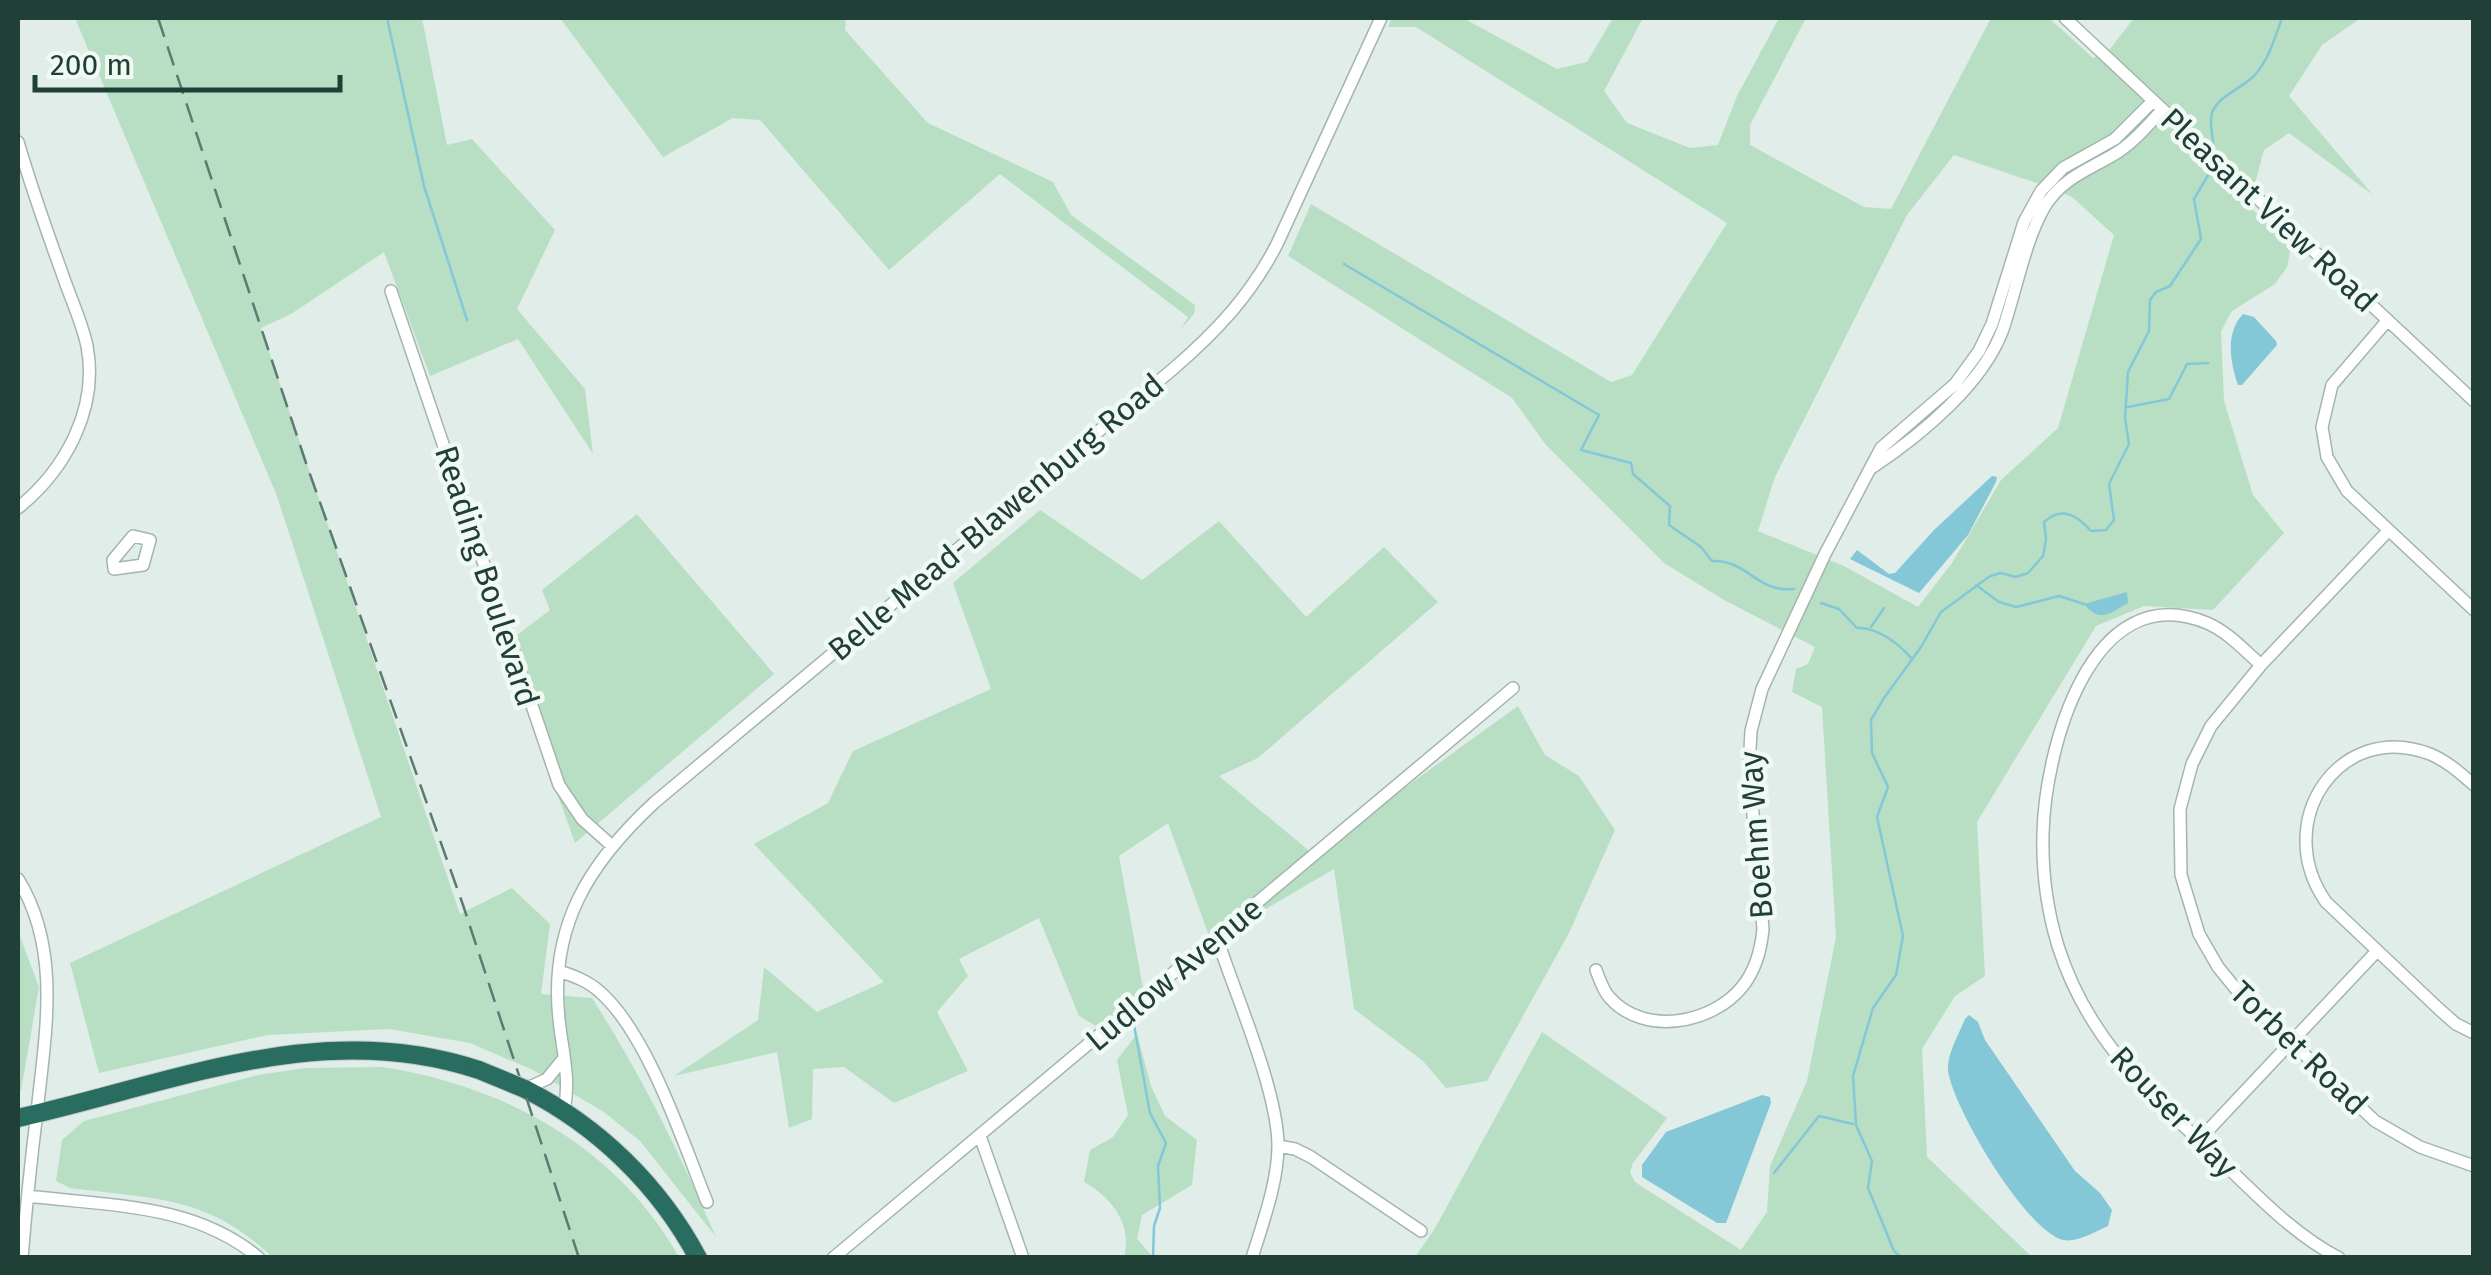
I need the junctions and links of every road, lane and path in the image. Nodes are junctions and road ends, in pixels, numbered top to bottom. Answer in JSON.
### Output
{"nodes":[{"id":1,"x":1381,"y":18,"type":"edge"},
{"id":2,"x":2065,"y":18,"type":"edge"},
{"id":3,"x":2158,"y":105,"type":"junction"},
{"id":4,"x":18,"y":142,"type":"edge"},
{"id":5,"x":23,"y":181,"type":"edge"},
{"id":6,"x":391,"y":291,"type":"dead end"},
{"id":7,"x":2387,"y":321,"type":"junction"},
{"id":8,"x":2474,"y":402,"type":"edge"},
{"id":9,"x":18,"y":508,"type":"edge"},
{"id":10,"x":2388,"y":530,"type":"junction"},
{"id":11,"x":2474,"y":610,"type":"edge"},
{"id":12,"x":2261,"y":666,"type":"junction"},
{"id":13,"x":1512,"y":688,"type":"dead end"},
{"id":14,"x":2474,"y":785,"type":"edge"},
{"id":15,"x":611,"y":845,"type":"junction"},
{"id":16,"x":18,"y":879,"type":"edge"},
{"id":17,"x":1216,"y":938,"type":"junction"},
{"id":18,"x":2377,"y":951,"type":"junction"},
{"id":19,"x":1596,"y":970,"type":"dead end"},
{"id":20,"x":558,"y":971,"type":"junction"},
{"id":21,"x":2474,"y":1033,"type":"edge"},
{"id":22,"x":2291,"y":1042,"type":"junction"},
{"id":23,"x":564,"y":1058,"type":"junction"},
{"id":24,"x":525,"y":1089,"type":"junction"},
{"id":25,"x":564,"y":1110,"type":"junction"},
{"id":26,"x":27,"y":1115,"type":"edge"},
{"id":27,"x":980,"y":1136,"type":"junction"},
{"id":28,"x":2199,"y":1140,"type":"junction"},
{"id":29,"x":1278,"y":1146,"type":"junction"},
{"id":30,"x":2474,"y":1166,"type":"edge"},
{"id":31,"x":28,"y":1196,"type":"junction"},
{"id":32,"x":707,"y":1202,"type":"dead end"},
{"id":33,"x":1421,"y":1230,"type":"dead end"},
{"id":34,"x":22,"y":1258,"type":"edge"},
{"id":35,"x":259,"y":1258,"type":"edge"},
{"id":36,"x":698,"y":1258,"type":"edge"},
{"id":37,"x":833,"y":1258,"type":"edge"},
{"id":38,"x":1022,"y":1258,"type":"edge"},
{"id":39,"x":1252,"y":1258,"type":"edge"},
{"id":40,"x":2339,"y":1258,"type":"edge"}],
"edges":[{"from":1,"to":15,"type":"street","name":"Belle Mead-Blawenburg Road"},
{"from":2,"to":3,"type":"street","name":"Pleasant View Road"},
{"from":3,"to":7,"type":"street","name":"Pleasant View Road"},
{"from":3,"to":19,"type":"street","name":"Boehm Way"},
{"from":4,"to":5,"type":"street"},
{"from":5,"to":9,"type":"street"},
{"from":6,"to":15,"type":"street","name":"Reading Boulevard"},
{"from":7,"to":8,"type":"street","name":"Pleasant View Road"},
{"from":7,"to":10,"type":"street"},
{"from":10,"to":11,"type":"street"},
{"from":10,"to":12,"type":"street","name":"Torbet Road"},
{"from":12,"to":22,"type":"street","name":"Torbet Road"},
{"from":12,"to":28,"type":"street","name":"Rouser Way"},
{"from":13,"to":17,"type":"street","name":"Ludlow Avenue"},
{"from":14,"to":18,"type":"street"},
{"from":15,"to":20,"type":"street","name":"Belle Mead-Blawenburg Road"},
{"from":16,"to":26,"type":"street"},
{"from":17,"to":27,"type":"street","name":"Ludlow Avenue"},
{"from":17,"to":29,"type":"street"},
{"from":18,"to":21,"type":"street"},
{"from":18,"to":22,"type":"street"},
{"from":20,"to":23,"type":"street","name":"Belle Mead-Blawenburg Road"},
{"from":20,"to":32,"type":"street"},
{"from":22,"to":28,"type":"street"},
{"from":22,"to":30,"type":"street","name":"Torbet Road"},
{"from":23,"to":24,"type":"street"},
{"from":23,"to":25,"type":"street","name":"Belle Mead-Blawenburg Road"},
{"from":24,"to":25,"type":"highway"},
{"from":24,"to":26,"type":"highway","bridge":true},
{"from":25,"to":36,"type":"highway"},
{"from":26,"to":31,"type":"street"},
{"from":27,"to":37,"type":"street","name":"Ludlow Avenue"},
{"from":27,"to":38,"type":"street"},
{"from":28,"to":40,"type":"street","name":"Rouser Way"},
{"from":29,"to":33,"type":"street"},
{"from":29,"to":39,"type":"street"},
{"from":31,"to":34,"type":"street"},
{"from":31,"to":35,"type":"street"}]}
